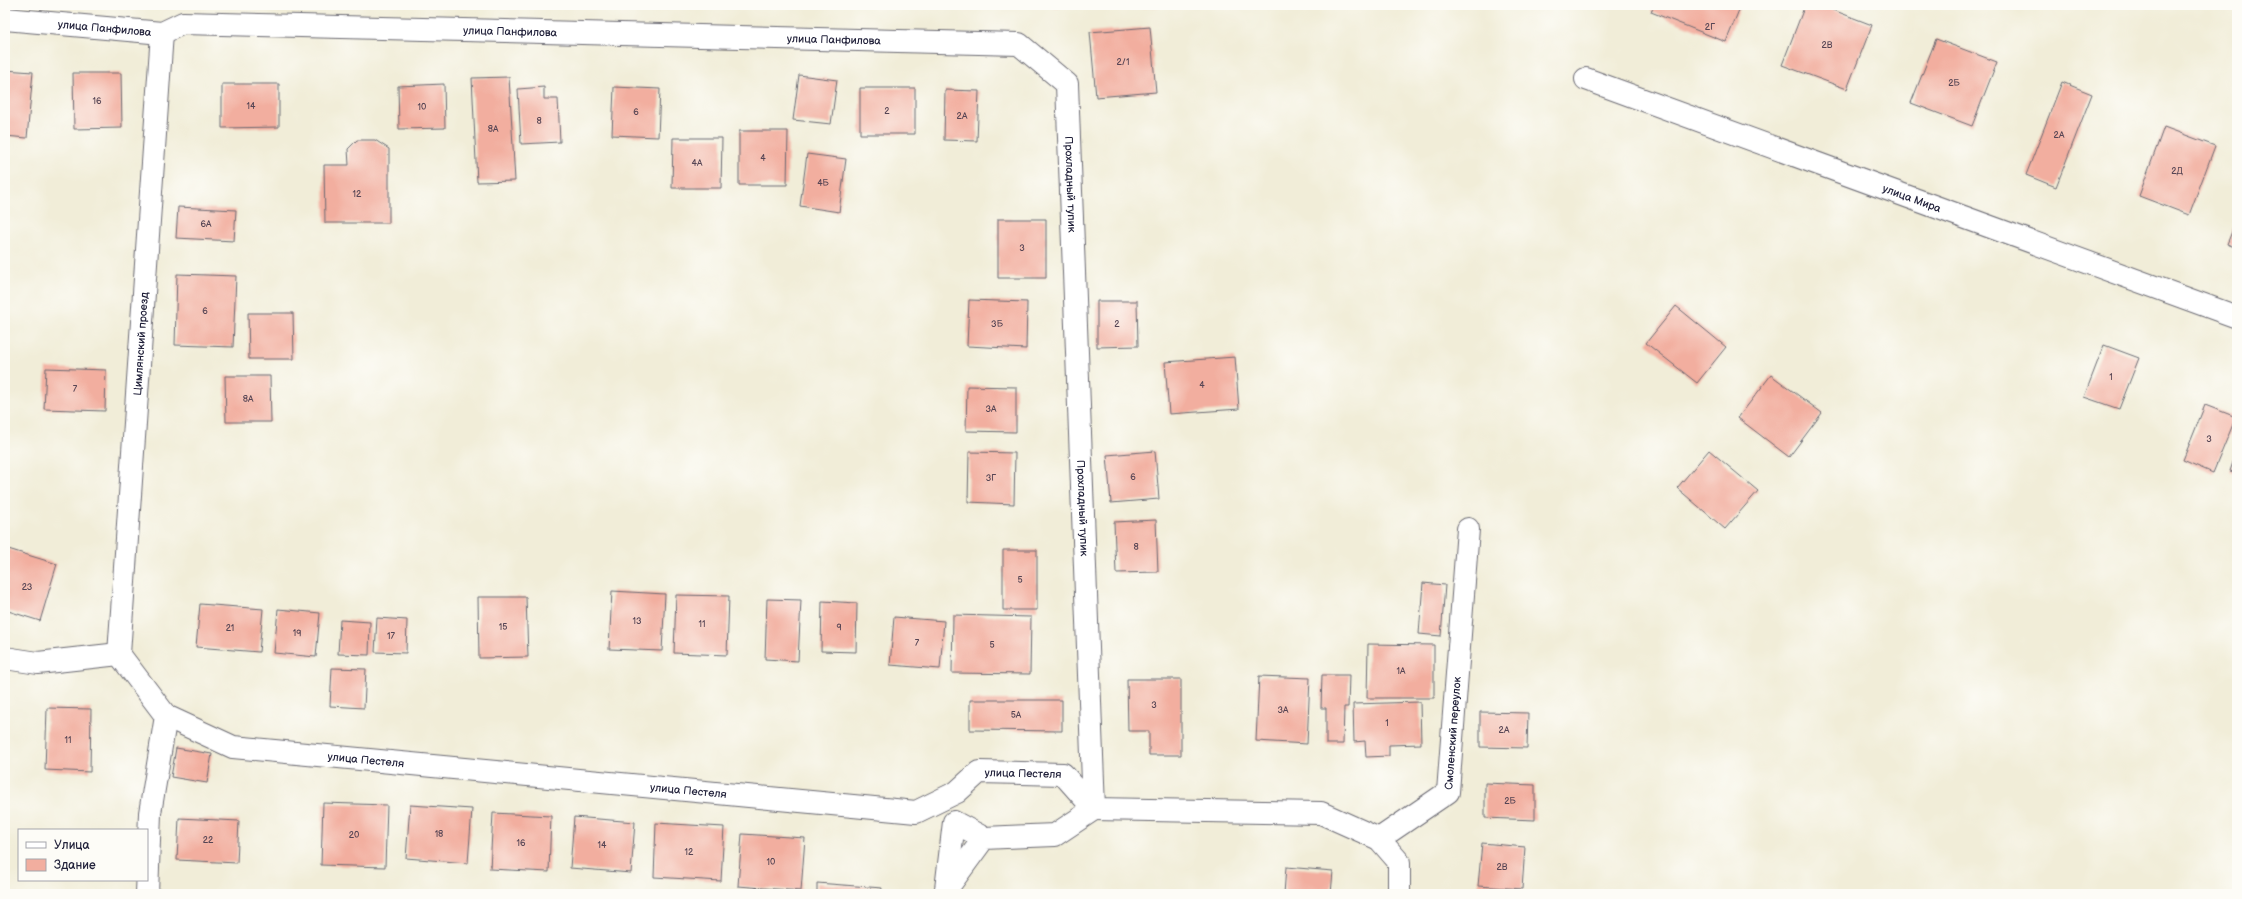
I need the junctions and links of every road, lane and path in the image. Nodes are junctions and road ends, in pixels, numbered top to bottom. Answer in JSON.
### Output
{"nodes":[{"id":1,"x":184,"y":14,"type":"edge"},
{"id":2,"x":5,"y":19,"type":"edge"},
{"id":3,"x":162,"y":33,"type":"junction"},
{"id":4,"x":1019,"y":44,"type":"joint"},
{"id":5,"x":1586,"y":79,"type":"dead end"},
{"id":6,"x":2237,"y":317,"type":"edge"},
{"id":7,"x":1468,"y":529,"type":"dead end"},
{"id":8,"x":119,"y":654,"type":"junction"},
{"id":9,"x":5,"y":658,"type":"edge"},
{"id":10,"x":166,"y":716,"type":"junction"},
{"id":11,"x":957,"y":792,"type":"junction"},
{"id":12,"x":1094,"y":809,"type":"junction"},
{"id":13,"x":916,"y":812,"type":"junction"},
{"id":14,"x":954,"y":822,"type":"junction"},
{"id":15,"x":984,"y":838,"type":"junction"},
{"id":16,"x":1379,"y":839,"type":"junction"},
{"id":17,"x":148,"y":867,"type":"edge"},
{"id":18,"x":147,"y":881,"type":"edge"},
{"id":19,"x":946,"y":892,"type":"edge"},
{"id":20,"x":147,"y":894,"type":"edge"},
{"id":21,"x":1399,"y":894,"type":"edge"}],
"edges":[{"from":1,"to":3,"type":"street","name":"улица Панфилова"},
{"from":1,"to":4,"type":"street","name":"улица Панфилова"},
{"from":2,"to":3,"type":"street","name":"улица Панфилова"},
{"from":3,"to":8,"type":"street","name":"Цимлянский проезд"},
{"from":4,"to":12,"type":"street","name":"Прохладный тупик"},
{"from":5,"to":6,"type":"street","name":"улица Мира"},
{"from":7,"to":16,"type":"street","name":"Смоленский переулок"},
{"from":8,"to":9,"type":"street"},
{"from":8,"to":10,"type":"street","name":"улица Пестеля"},
{"from":10,"to":13,"type":"street","name":"улица Пестеля"},
{"from":10,"to":17,"type":"street"},
{"from":11,"to":12,"type":"street","name":"улица Пестеля"},
{"from":11,"to":13,"type":"street","name":"улица Пестеля"},
{"from":11,"to":14,"type":"street"},
{"from":12,"to":15,"type":"street"},
{"from":12,"to":16,"type":"street"},
{"from":13,"to":14,"type":"street"},
{"from":14,"to":15,"type":"street"},
{"from":14,"to":19,"type":"street"},
{"from":15,"to":19,"type":"street"},
{"from":16,"to":21,"type":"street"},
{"from":18,"to":20,"type":"street"}]}
